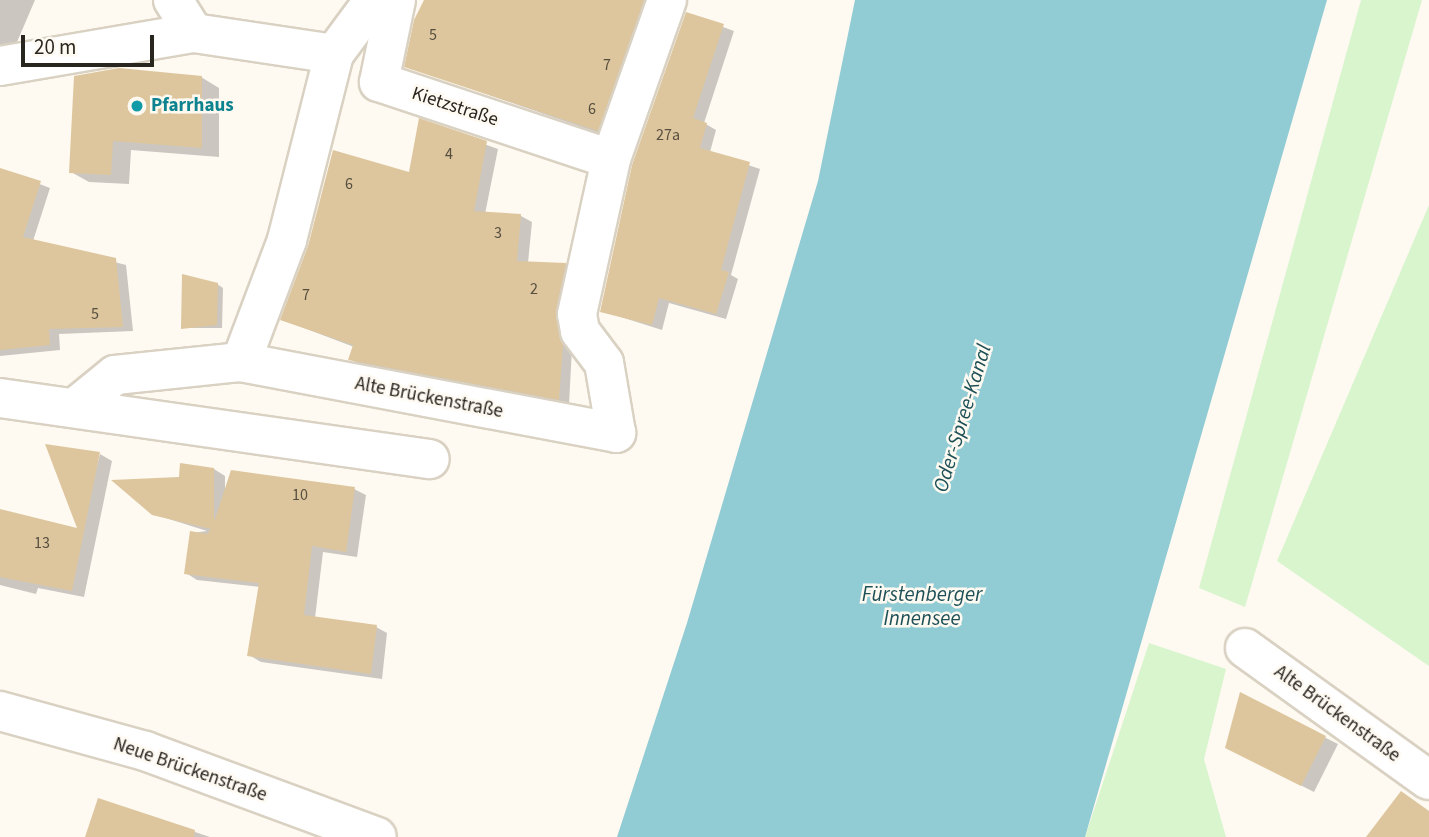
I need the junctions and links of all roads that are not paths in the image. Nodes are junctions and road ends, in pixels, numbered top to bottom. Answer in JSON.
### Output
{"nodes":[{"id":1,"x":173,"y":0,"type":"edge"},
{"id":2,"x":374,"y":0,"type":"edge"},
{"id":3,"x":396,"y":0,"type":"edge"},
{"id":4,"x":667,"y":0,"type":"edge"},
{"id":5,"x":194,"y":33,"type":"junction"},
{"id":6,"x":334,"y":54,"type":"junction"},
{"id":7,"x":0,"y":66,"type":"edge"},
{"id":8,"x":611,"y":159,"type":"junction"},
{"id":9,"x":241,"y":362,"type":"junction"},
{"id":10,"x":0,"y":398,"type":"edge"},
{"id":11,"x":77,"y":406,"type":"junction"},
{"id":12,"x":430,"y":459,"type":"dead end"},
{"id":13,"x":1245,"y":648,"type":"dead end"},
{"id":14,"x":0,"y":710,"type":"edge"},
{"id":15,"x":1429,"y":780,"type":"edge"},
{"id":16,"x":377,"y":837,"type":"edge"}],
"edges":[{"from":1,"to":5,"type":"street"},
{"from":2,"to":6,"type":"street"},
{"from":3,"to":8,"type":"street","name":"Kietzstraße"},
{"from":4,"to":8,"type":"street"},
{"from":5,"to":6,"type":"street"},
{"from":5,"to":7,"type":"street"},
{"from":6,"to":9,"type":"street"},
{"from":8,"to":9,"type":"street","name":"Alte Brückenstraße"},
{"from":9,"to":11,"type":"street","name":"Alte Brückenstraße"},
{"from":10,"to":11,"type":"street"},
{"from":11,"to":12,"type":"street"},
{"from":13,"to":15,"type":"street","name":"Alte Brückenstraße"},
{"from":14,"to":16,"type":"street","name":"Neue Brückenstraße"}]}
